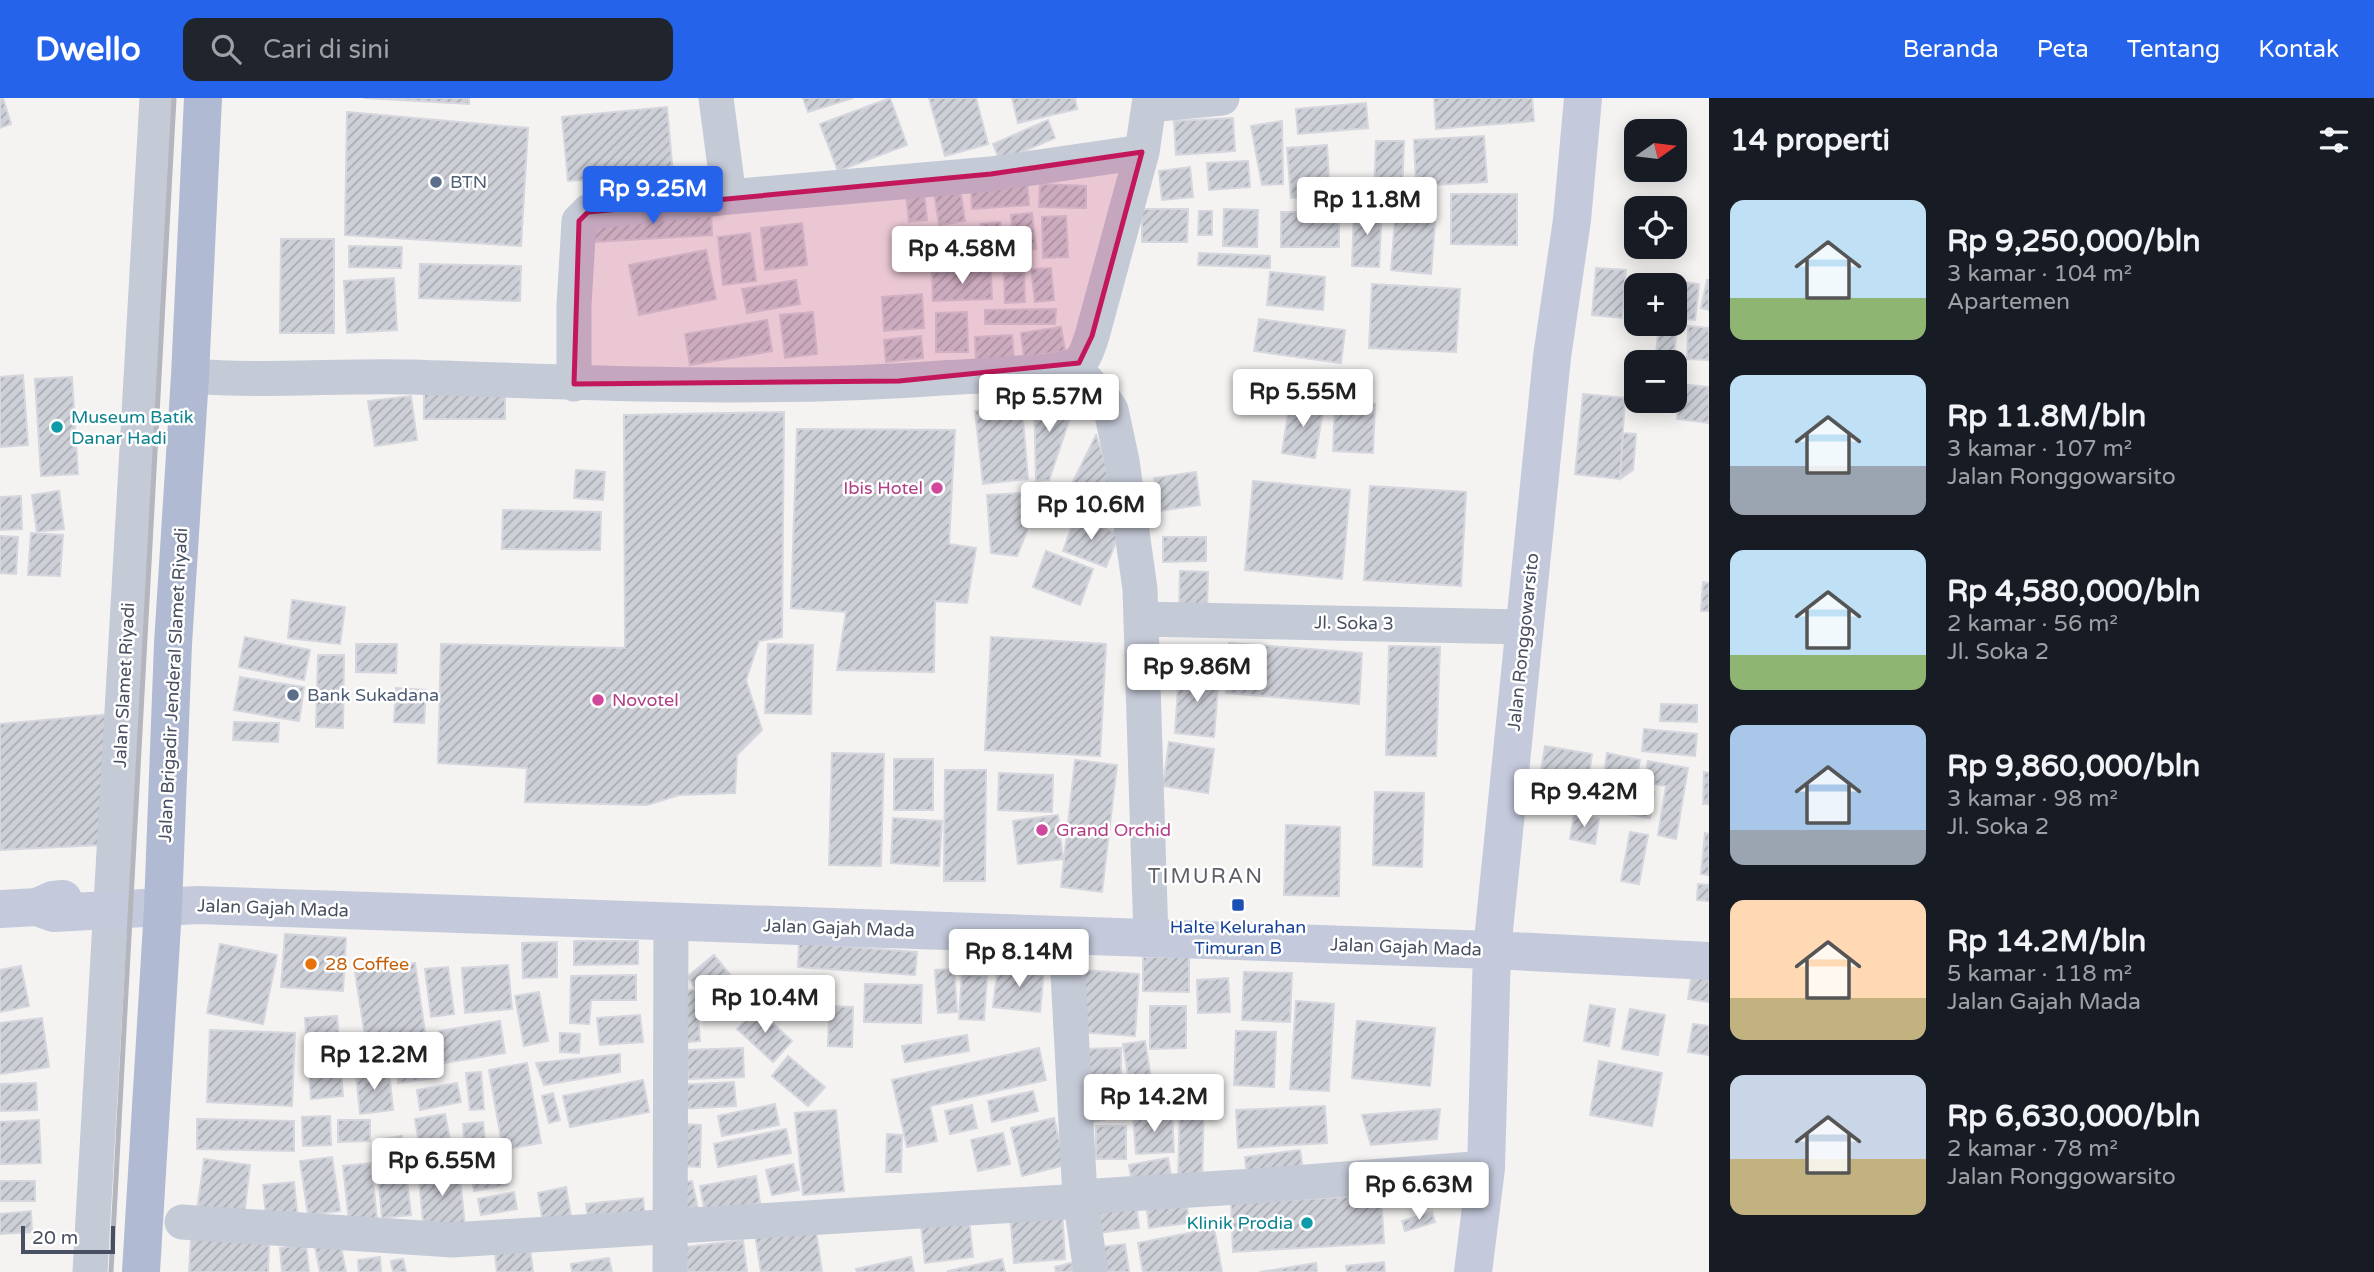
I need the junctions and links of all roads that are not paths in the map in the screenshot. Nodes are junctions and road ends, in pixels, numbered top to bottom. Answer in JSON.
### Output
{"nodes":[{"id":1,"x":158,"y":98,"type":"edge"},
{"id":2,"x":203,"y":98,"type":"edge"},
{"id":3,"x":716,"y":98,"type":"edge"},
{"id":4,"x":1222,"y":98,"type":"edge"},
{"id":5,"x":1583,"y":98,"type":"edge"},
{"id":6,"x":1149,"y":102,"type":"edge"},
{"id":7,"x":1142,"y":152,"type":"junction"},
{"id":8,"x":729,"y":197,"type":"junction"},
{"id":9,"x":1073,"y":366,"type":"junction"},
{"id":10,"x":190,"y":376,"type":"junction"},
{"id":11,"x":574,"y":384,"type":"junction"},
{"id":12,"x":1141,"y":619,"type":"junction"},
{"id":13,"x":1524,"y":627,"type":"junction"},
{"id":14,"x":112,"y":904,"type":"junction"},
{"id":15,"x":169,"y":904,"type":"junction"},
{"id":16,"x":19,"y":908,"type":"edge"},
{"id":17,"x":671,"y":922,"type":"junction"},
{"id":18,"x":1066,"y":936,"type":"junction"},
{"id":19,"x":1151,"y":938,"type":"junction"},
{"id":20,"x":1492,"y":950,"type":"junction"},
{"id":21,"x":1709,"y":961,"type":"edge"},
{"id":22,"x":1486,"y":1168,"type":"junction"},
{"id":23,"x":1080,"y":1199,"type":"junction"},
{"id":24,"x":181,"y":1222,"type":"dead end"},
{"id":25,"x":669,"y":1228,"type":"junction"},
{"id":26,"x":90,"y":1272,"type":"edge"},
{"id":27,"x":141,"y":1272,"type":"edge"},
{"id":28,"x":670,"y":1272,"type":"edge"},
{"id":29,"x":1091,"y":1272,"type":"edge"},
{"id":30,"x":1473,"y":1272,"type":"edge"}],
"edges":[{"from":1,"to":14,"type":"street","name":"Jalan Slamet Riyadi"},
{"from":2,"to":10,"type":"main road","name":"Jalan Brigadir Jenderal Slamet Riyadi"},
{"from":3,"to":8,"type":"street"},
{"from":4,"to":6,"type":"street"},
{"from":5,"to":13,"type":"main road","name":"Jalan Ronggowarsito"},
{"from":6,"to":7,"type":"street"},
{"from":7,"to":8,"type":"street"},
{"from":7,"to":9,"type":"street"},
{"from":8,"to":11,"type":"street"},
{"from":9,"to":11,"type":"street"},
{"from":9,"to":12,"type":"street"},
{"from":10,"to":11,"type":"street"},
{"from":10,"to":15,"type":"main road","name":"Jalan Brigadir Jenderal Slamet Riyadi"},
{"from":12,"to":13,"type":"street","name":"Jl. Soka 3"},
{"from":12,"to":19,"type":"street"},
{"from":13,"to":20,"type":"main road","name":"Jalan Ronggowarsito"},
{"from":14,"to":15,"type":"main road","name":"Jalan Gajah Mada"},
{"from":14,"to":16,"type":"main road","name":"Jalan Gajah Mada"},
{"from":14,"to":26,"type":"street","name":"Jalan Slamet Riyadi"},
{"from":15,"to":17,"type":"main road","name":"Jalan Gajah Mada"},
{"from":15,"to":27,"type":"main road","name":"Jalan Brigadir Jenderal Slamet Riyadi"},
{"from":17,"to":18,"type":"main road","name":"Jalan Gajah Mada"},
{"from":17,"to":25,"type":"street"},
{"from":18,"to":19,"type":"main road","name":"Jalan Gajah Mada"},
{"from":18,"to":23,"type":"street"},
{"from":19,"to":20,"type":"main road","name":"Jalan Gajah Mada"},
{"from":20,"to":21,"type":"main road","name":"Jalan Gajah Mada"},
{"from":20,"to":22,"type":"main road","name":"Jalan Ronggowarsito"},
{"from":22,"to":23,"type":"street"},
{"from":22,"to":30,"type":"main road","name":"Jalan Ronggowarsito"},
{"from":23,"to":25,"type":"street"},
{"from":23,"to":29,"type":"street"},
{"from":24,"to":25,"type":"street"},
{"from":25,"to":28,"type":"street"}]}
